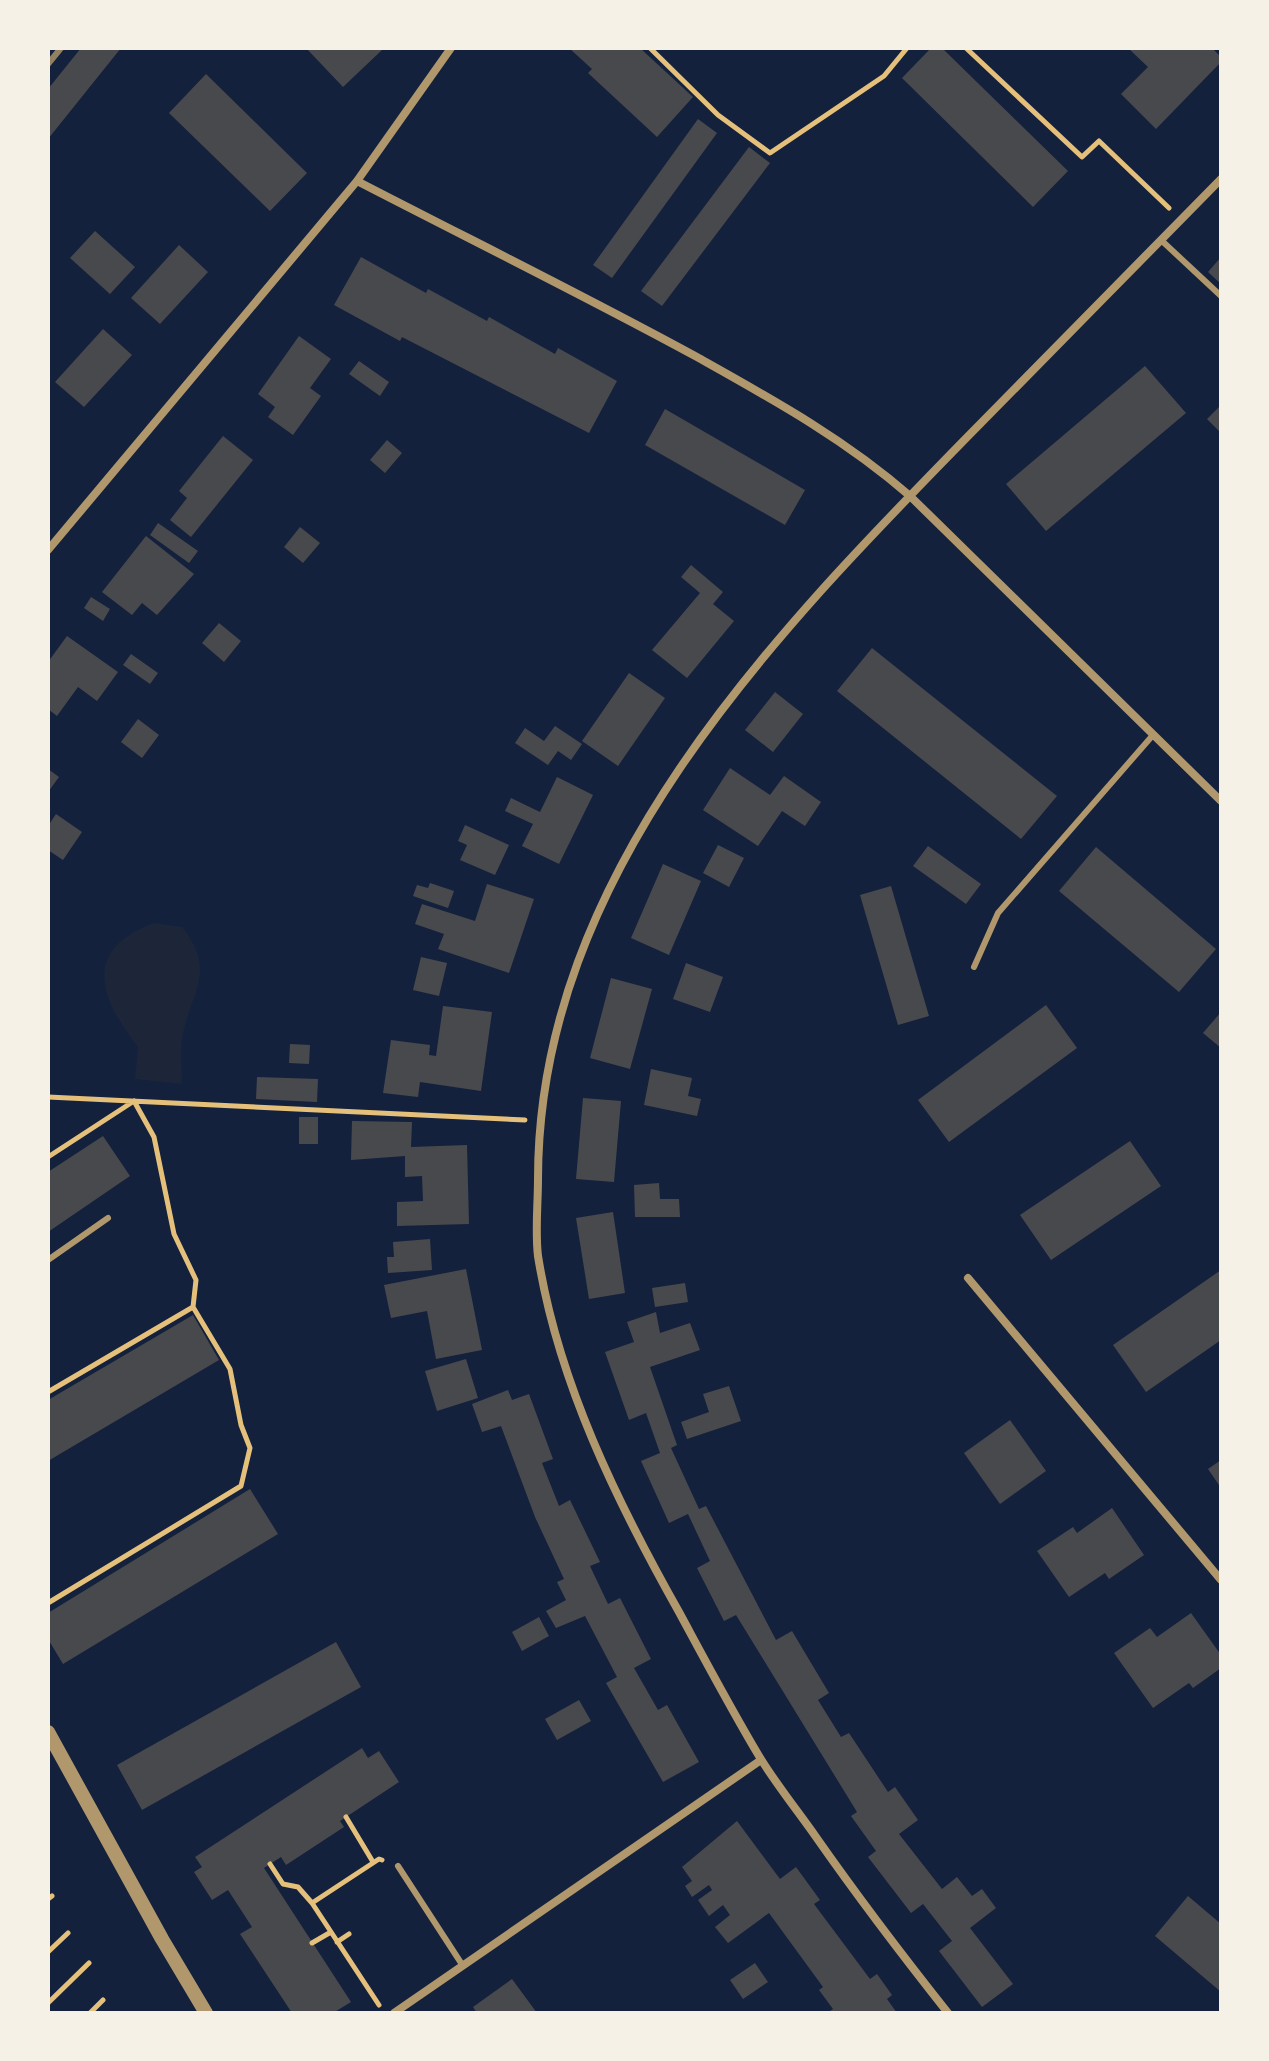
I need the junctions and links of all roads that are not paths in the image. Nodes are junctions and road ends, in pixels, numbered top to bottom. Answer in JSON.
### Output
{"nodes":[{"id":1,"x":451,"y":48,"type":"edge"},
{"id":2,"x":1221,"y":179,"type":"edge"},
{"id":3,"x":357,"y":181,"type":"junction"},
{"id":4,"x":1161,"y":240,"type":"junction"},
{"id":5,"x":1221,"y":296,"type":"edge"},
{"id":6,"x":910,"y":496,"type":"junction"},
{"id":7,"x":48,"y":550,"type":"edge"},
{"id":8,"x":1153,"y":735,"type":"junction"},
{"id":9,"x":1221,"y":801,"type":"edge"},
{"id":10,"x":974,"y":967,"type":"dead end"},
{"id":11,"x":108,"y":1218,"type":"dead end"},
{"id":12,"x":48,"y":1260,"type":"edge"},
{"id":13,"x":968,"y":1278,"type":"dead end"},
{"id":14,"x":1221,"y":1580,"type":"edge"},
{"id":15,"x":48,"y":1732,"type":"edge"},
{"id":16,"x":761,"y":1760,"type":"junction"},
{"id":17,"x":398,"y":1866,"type":"road end"},
{"id":18,"x":463,"y":1966,"type":"junction"},
{"id":19,"x":206,"y":2013,"type":"edge"},
{"id":20,"x":394,"y":2013,"type":"edge"},
{"id":21,"x":948,"y":2013,"type":"edge"}],
"edges":[{"from":1,"to":3,"type":"street"},
{"from":2,"to":4,"type":"street"},
{"from":3,"to":6,"type":"street"},
{"from":3,"to":7,"type":"street"},
{"from":4,"to":5,"type":"lane"},
{"from":4,"to":6,"type":"street"},
{"from":6,"to":8,"type":"street"},
{"from":6,"to":16,"type":"street"},
{"from":8,"to":9,"type":"street"},
{"from":8,"to":10,"type":"lane"},
{"from":11,"to":12,"type":"lane"},
{"from":13,"to":14,"type":"street"},
{"from":15,"to":19,"type":"street"},
{"from":16,"to":18,"type":"street"},
{"from":16,"to":21,"type":"street"},
{"from":17,"to":18,"type":"lane"},
{"from":18,"to":20,"type":"street"}]}
